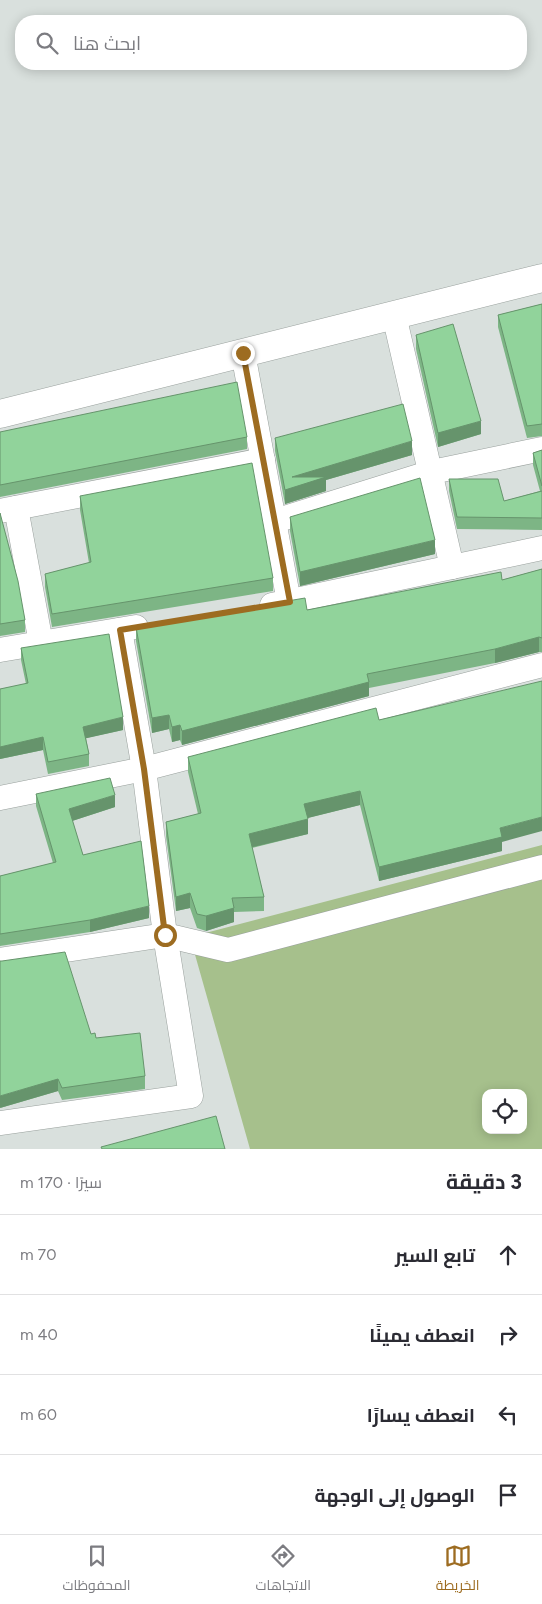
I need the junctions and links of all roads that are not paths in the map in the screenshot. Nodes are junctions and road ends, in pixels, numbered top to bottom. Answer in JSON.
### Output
{"nodes":[{"id":1,"x":542,"y":278,"type":"edge"},
{"id":2,"x":394,"y":315,"type":"junction"},
{"id":3,"x":243,"y":353,"type":"junction"},
{"id":4,"x":0,"y":414,"type":"edge"},
{"id":5,"x":542,"y":449,"type":"edge"},
{"id":6,"x":263,"y":460,"type":"junction"},
{"id":7,"x":432,"y":472,"type":"junction"},
{"id":8,"x":8,"y":509,"type":"edge"},
{"id":9,"x":275,"y":521,"type":"junction"},
{"id":10,"x":542,"y":548,"type":"edge"},
{"id":11,"x":452,"y":567,"type":"junction"},
{"id":12,"x":290,"y":602,"type":"junction"},
{"id":13,"x":252,"y":608,"type":"edge"},
{"id":14,"x":158,"y":624,"type":"edge"},
{"id":15,"x":120,"y":630,"type":"junction"},
{"id":16,"x":41,"y":643,"type":"junction"},
{"id":17,"x":0,"y":650,"type":"edge"},
{"id":18,"x":542,"y":665,"type":"edge"},
{"id":19,"x":144,"y":769,"type":"junction"},
{"id":20,"x":0,"y":798,"type":"edge"},
{"id":21,"x":542,"y":867,"type":"edge"},
{"id":22,"x":165,"y":935,"type":"junction"},
{"id":23,"x":0,"y":960,"type":"edge"},
{"id":24,"x":0,"y":1123,"type":"edge"}],
"edges":[{"from":1,"to":2,"type":"street"},
{"from":2,"to":3,"type":"street"},
{"from":2,"to":7,"type":"street"},
{"from":3,"to":4,"type":"street"},
{"from":3,"to":6,"type":"street"},
{"from":5,"to":7,"type":"street"},
{"from":6,"to":8,"type":"street"},
{"from":6,"to":9,"type":"street"},
{"from":7,"to":9,"type":"street"},
{"from":7,"to":11,"type":"street"},
{"from":8,"to":16,"type":"street"},
{"from":9,"to":12,"type":"street"},
{"from":10,"to":11,"type":"street"},
{"from":11,"to":12,"type":"street"},
{"from":12,"to":13,"type":"street"},
{"from":14,"to":15,"type":"street"},
{"from":15,"to":16,"type":"street"},
{"from":15,"to":19,"type":"street"},
{"from":16,"to":17,"type":"street"},
{"from":18,"to":19,"type":"street"},
{"from":19,"to":20,"type":"street"},
{"from":19,"to":22,"type":"street"},
{"from":21,"to":22,"type":"street"},
{"from":22,"to":23,"type":"street"},
{"from":22,"to":24,"type":"street"}]}
